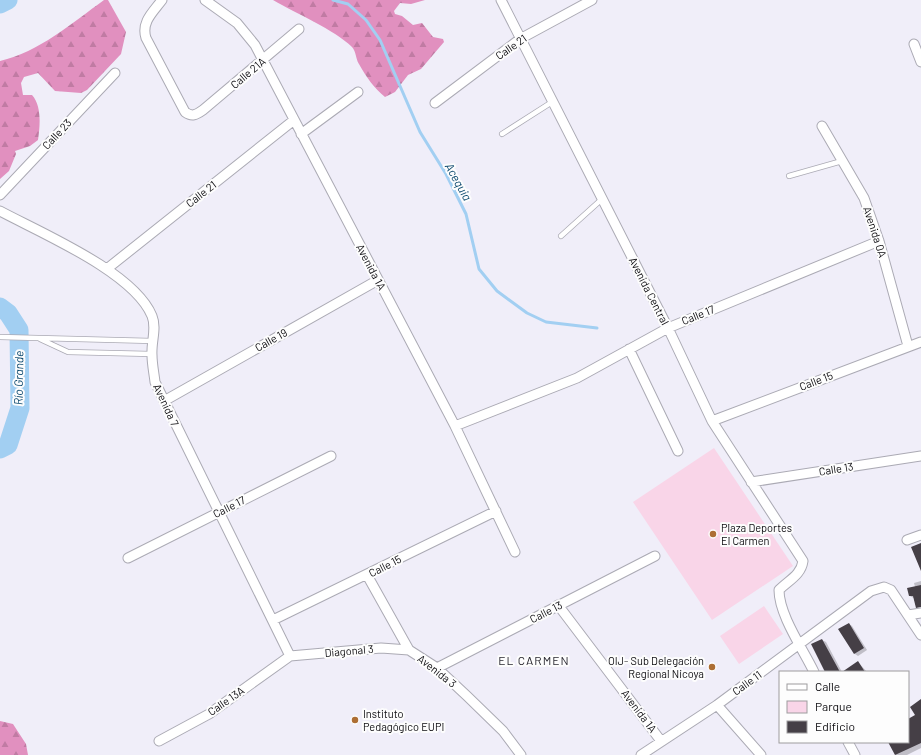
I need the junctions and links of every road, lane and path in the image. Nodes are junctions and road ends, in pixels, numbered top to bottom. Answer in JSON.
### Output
{"nodes":[{"id":1,"x":162,"y":0,"type":"edge"},
{"id":2,"x":205,"y":0,"type":"edge"},
{"id":3,"x":501,"y":0,"type":"edge"},
{"id":4,"x":592,"y":0,"type":"edge"},
{"id":5,"x":300,"y":29,"type":"dead end"},
{"id":6,"x":520,"y":39,"type":"junction"},
{"id":7,"x":914,"y":44,"type":"dead end"},
{"id":8,"x":263,"y":60,"type":"junction"},
{"id":9,"x":921,"y":62,"type":"edge"},
{"id":10,"x":115,"y":73,"type":"dead end"},
{"id":11,"x":358,"y":92,"type":"dead end"},
{"id":12,"x":552,"y":102,"type":"junction"},
{"id":13,"x":435,"y":103,"type":"dead end"},
{"id":14,"x":294,"y":120,"type":"junction"},
{"id":15,"x":822,"y":126,"type":"dead end"},
{"id":16,"x":301,"y":134,"type":"junction"},
{"id":17,"x":502,"y":134,"type":"dead end"},
{"id":18,"x":842,"y":161,"type":"junction"},
{"id":19,"x":789,"y":176,"type":"dead end"},
{"id":20,"x":0,"y":195,"type":"edge"},
{"id":21,"x":602,"y":199,"type":"junction"},
{"id":22,"x":0,"y":211,"type":"edge"},
{"id":23,"x":561,"y":236,"type":"dead end"},
{"id":24,"x":879,"y":241,"type":"junction"},
{"id":25,"x":108,"y":268,"type":"junction"},
{"id":26,"x":378,"y":280,"type":"junction"},
{"id":27,"x":668,"y":328,"type":"junction"},
{"id":28,"x":0,"y":337,"type":"edge"},
{"id":29,"x":38,"y":338,"type":"junction"},
{"id":30,"x":153,"y":341,"type":"junction"},
{"id":31,"x":921,"y":342,"type":"edge"},
{"id":32,"x":908,"y":346,"type":"junction"},
{"id":33,"x":629,"y":349,"type":"junction"},
{"id":34,"x":152,"y":354,"type":"junction"},
{"id":35,"x":164,"y":401,"type":"junction"},
{"id":36,"x":712,"y":421,"type":"junction"},
{"id":37,"x":455,"y":426,"type":"junction"},
{"id":38,"x":678,"y":451,"type":"dead end"},
{"id":39,"x":330,"y":456,"type":"dead end"},
{"id":40,"x":921,"y":456,"type":"edge"},
{"id":41,"x":751,"y":482,"type":"junction"},
{"id":42,"x":496,"y":511,"type":"junction"},
{"id":43,"x":219,"y":512,"type":"junction"},
{"id":44,"x":921,"y":535,"type":"edge"},
{"id":45,"x":907,"y":540,"type":"dead end"},
{"id":46,"x":515,"y":552,"type":"dead end"},
{"id":47,"x":655,"y":556,"type":"dead end"},
{"id":48,"x":128,"y":558,"type":"dead end"},
{"id":49,"x":367,"y":575,"type":"junction"},
{"id":50,"x":558,"y":605,"type":"junction"},
{"id":51,"x":921,"y":613,"type":"edge"},
{"id":52,"x":908,"y":615,"type":"junction"},
{"id":53,"x":273,"y":620,"type":"junction"},
{"id":54,"x":921,"y":635,"type":"edge"},
{"id":55,"x":801,"y":644,"type":"junction"},
{"id":56,"x":409,"y":650,"type":"junction"},
{"id":57,"x":290,"y":656,"type":"junction"},
{"id":58,"x":437,"y":668,"type":"junction"},
{"id":59,"x":814,"y":671,"type":"edge"},
{"id":60,"x":717,"y":705,"type":"junction"},
{"id":61,"x":159,"y":741,"type":"dead end"},
{"id":62,"x":662,"y":741,"type":"junction"},
{"id":63,"x":849,"y":743,"type":"edge"},
{"id":64,"x":521,"y":755,"type":"edge"},
{"id":65,"x":641,"y":755,"type":"edge"},
{"id":66,"x":761,"y":755,"type":"edge"},
{"id":67,"x":855,"y":755,"type":"edge"}],
"edges":[{"from":1,"to":8,"type":"street","name":"Calle 21A"},
{"from":2,"to":8,"type":"street","name":"Avenida 1A"},
{"from":3,"to":6,"type":"street","name":"Avenida Central"},
{"from":4,"to":6,"type":"street","name":"Calle 21"},
{"from":5,"to":8,"type":"street","name":"Calle 21A"},
{"from":6,"to":12,"type":"street","name":"Avenida Central"},
{"from":6,"to":13,"type":"street","name":"Calle 21"},
{"from":7,"to":9,"type":"street"},
{"from":8,"to":14,"type":"street","name":"Avenida 1A"},
{"from":10,"to":20,"type":"street","name":"Calle 23"},
{"from":11,"to":16,"type":"street"},
{"from":12,"to":17,"type":"lane"},
{"from":12,"to":21,"type":"street","name":"Avenida Central"},
{"from":14,"to":16,"type":"street","name":"Avenida 1A"},
{"from":14,"to":25,"type":"street","name":"Calle 21"},
{"from":15,"to":18,"type":"street","name":"Avenida 0A"},
{"from":16,"to":26,"type":"street","name":"Avenida 1A"},
{"from":18,"to":19,"type":"lane"},
{"from":18,"to":24,"type":"street","name":"Avenida 0A"},
{"from":21,"to":23,"type":"lane"},
{"from":21,"to":27,"type":"street","name":"Avenida Central"},
{"from":22,"to":25,"type":"street","name":"Avenida 7"},
{"from":24,"to":27,"type":"street","name":"Calle 17"},
{"from":24,"to":32,"type":"street","name":"Avenida 0A"},
{"from":25,"to":30,"type":"street","name":"Avenida 7"},
{"from":26,"to":35,"type":"street","name":"Calle 19"},
{"from":26,"to":37,"type":"street","name":"Avenida 1A"},
{"from":27,"to":33,"type":"street","name":"Calle 17"},
{"from":27,"to":36,"type":"street","name":"Avenida Central"},
{"from":28,"to":29,"type":"lane"},
{"from":29,"to":30,"type":"lane"},
{"from":29,"to":34,"type":"lane"},
{"from":30,"to":34,"type":"street","name":"Avenida 7"},
{"from":31,"to":32,"type":"street","name":"Calle 15"},
{"from":32,"to":36,"type":"street","name":"Calle 15"},
{"from":33,"to":37,"type":"street","name":"Calle 17"},
{"from":33,"to":38,"type":"street"},
{"from":34,"to":35,"type":"street","name":"Avenida 7"},
{"from":35,"to":43,"type":"street","name":"Avenida 7"},
{"from":36,"to":41,"type":"street","name":"Avenida Central"},
{"from":37,"to":42,"type":"street","name":"Avenida 1A"},
{"from":39,"to":43,"type":"street","name":"Calle 17"},
{"from":40,"to":41,"type":"street","name":"Calle 13"},
{"from":41,"to":55,"type":"street","name":"Avenida Central"},
{"from":42,"to":46,"type":"street","name":"Avenida 1A"},
{"from":42,"to":49,"type":"street","name":"Calle 15"},
{"from":43,"to":48,"type":"street","name":"Calle 17"},
{"from":43,"to":53,"type":"street","name":"Avenida 7"},
{"from":44,"to":45,"type":"street"},
{"from":47,"to":50,"type":"street","name":"Calle 13"},
{"from":49,"to":53,"type":"street","name":"Calle 15"},
{"from":49,"to":56,"type":"street","name":"Avenida 3"},
{"from":50,"to":58,"type":"street","name":"Calle 13"},
{"from":50,"to":62,"type":"street","name":"Avenida 1A"},
{"from":51,"to":52,"type":"street"},
{"from":52,"to":54,"type":"street"},
{"from":52,"to":55,"type":"street","name":"Calle 11"},
{"from":53,"to":57,"type":"street","name":"Avenida 7"},
{"from":55,"to":59,"type":"street"},
{"from":55,"to":60,"type":"street","name":"Calle 11"},
{"from":56,"to":57,"type":"street","name":"Diagonal 3"},
{"from":56,"to":58,"type":"street","name":"Avenida 3"},
{"from":57,"to":61,"type":"street","name":"Calle 13A"},
{"from":58,"to":64,"type":"street","name":"Avenida 3"},
{"from":60,"to":62,"type":"street","name":"Calle 11"},
{"from":60,"to":66,"type":"street"},
{"from":62,"to":65,"type":"street","name":"Calle 11"},
{"from":63,"to":67,"type":"street"}]}
